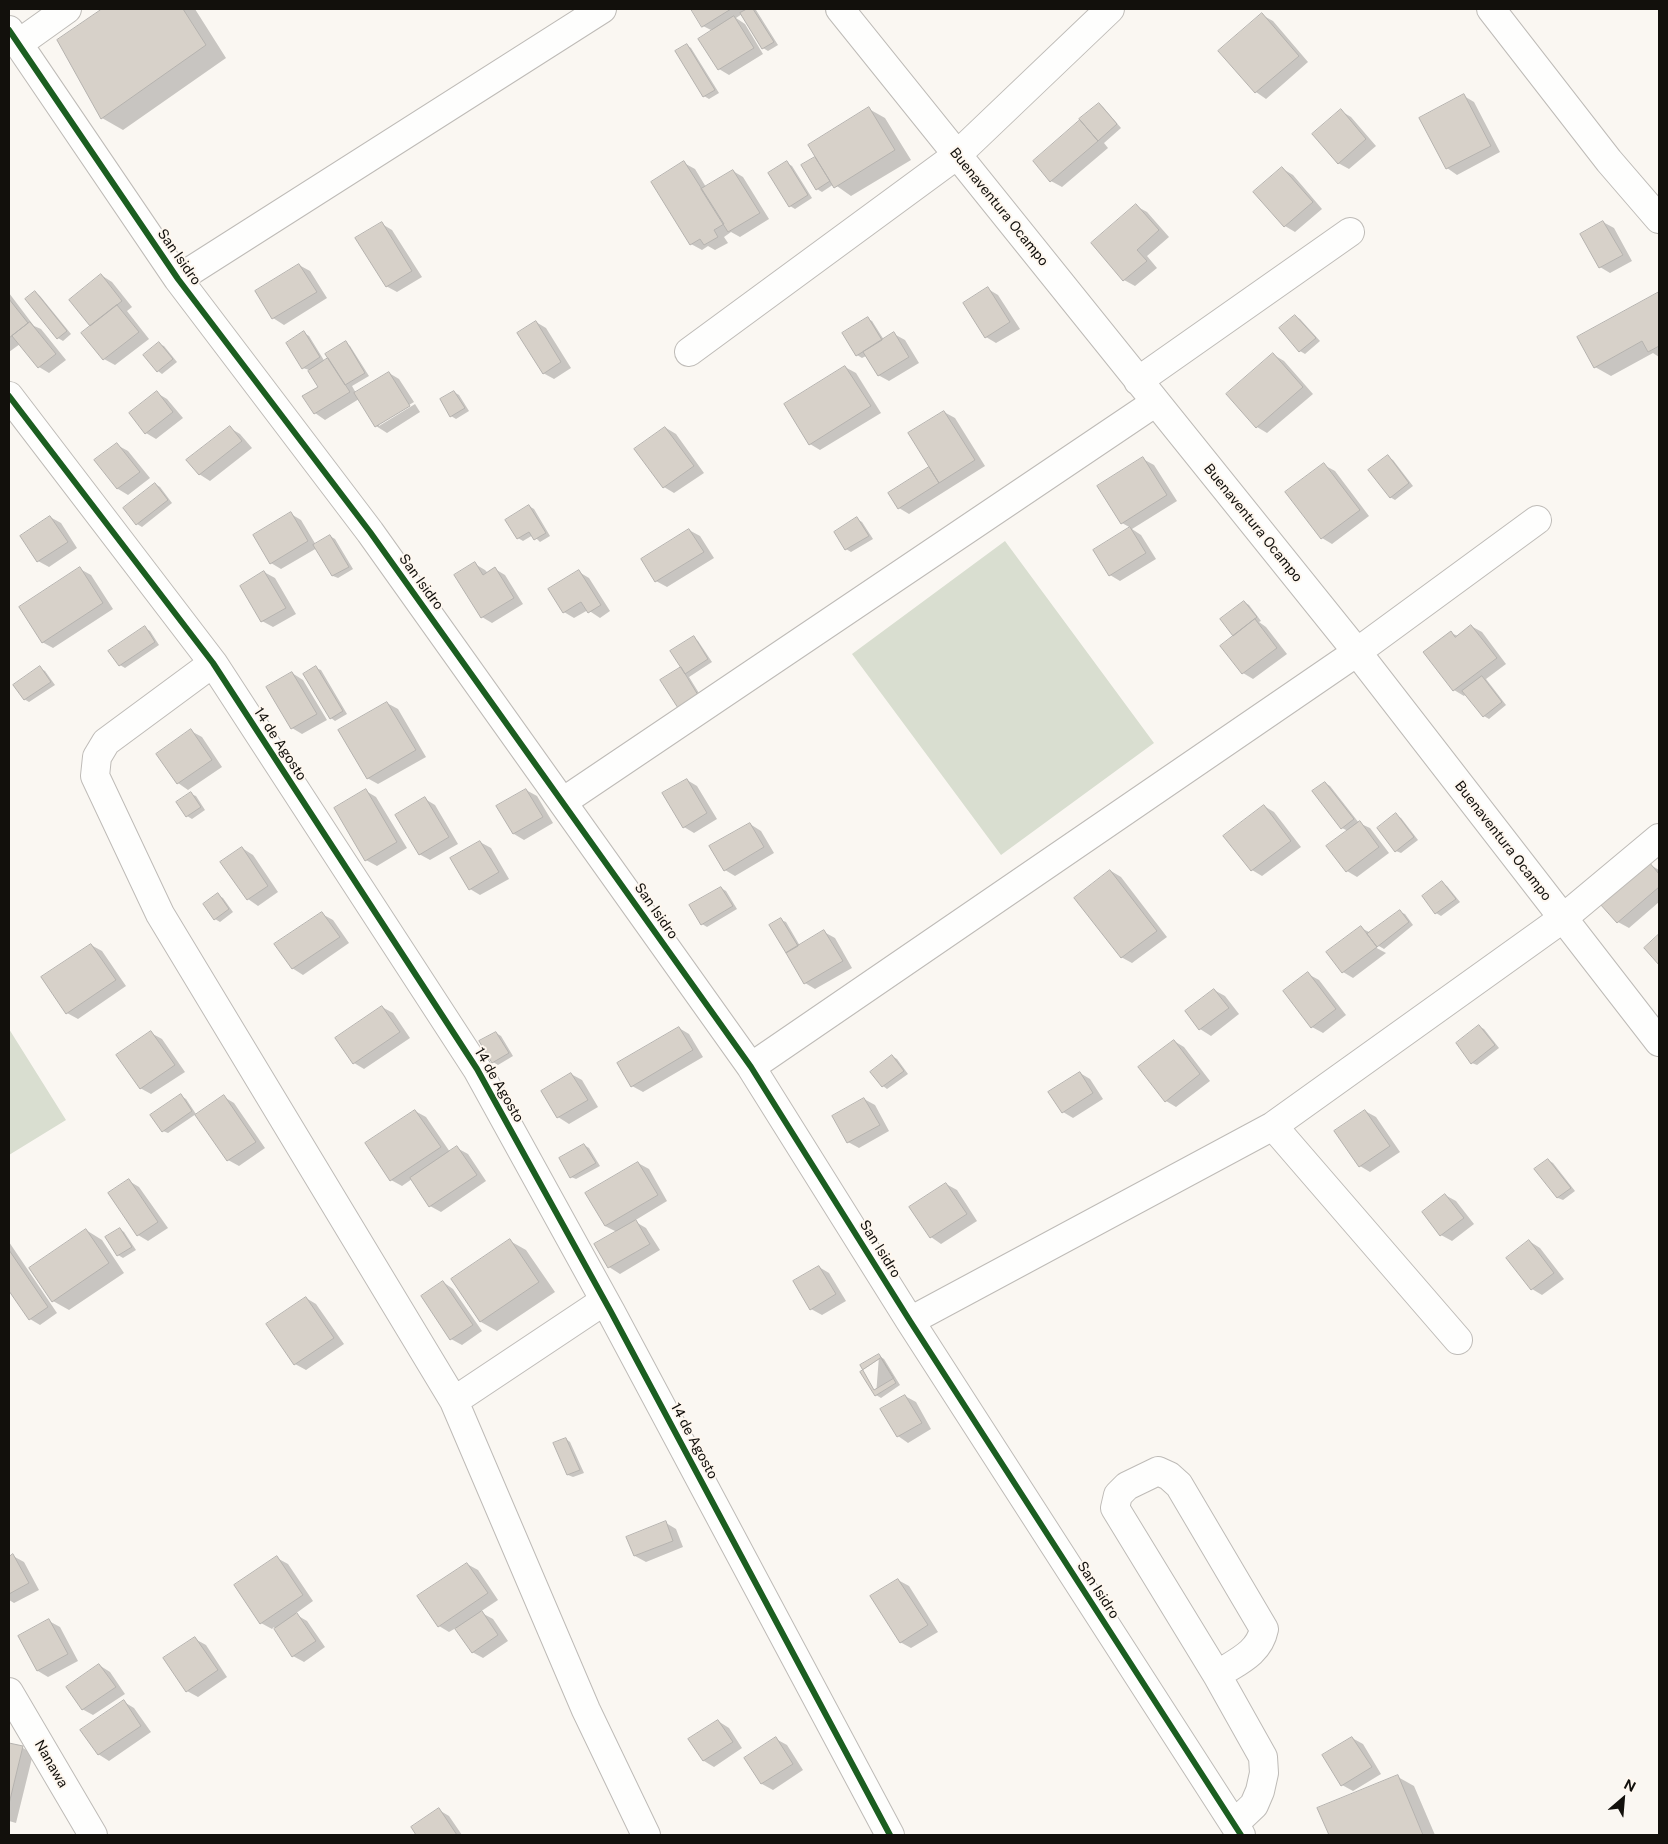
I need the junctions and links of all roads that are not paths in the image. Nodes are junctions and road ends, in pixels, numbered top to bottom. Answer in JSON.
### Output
{"nodes":[{"id":1,"x":67,"y":9,"type":"edge"},
{"id":2,"x":602,"y":9,"type":"edge"},
{"id":3,"x":840,"y":9,"type":"edge"},
{"id":4,"x":1110,"y":9,"type":"edge"},
{"id":5,"x":1491,"y":9,"type":"edge"},
{"id":6,"x":13,"y":37,"type":"edge"},
{"id":7,"x":957,"y":155,"type":"junction"},
{"id":8,"x":1659,"y":218,"type":"edge"},
{"id":9,"x":1350,"y":232,"type":"dead end"},
{"id":10,"x":178,"y":279,"type":"junction"},
{"id":11,"x":689,"y":352,"type":"dead end"},
{"id":12,"x":1138,"y":382,"type":"junction"},
{"id":13,"x":9,"y":396,"type":"edge"},
{"id":14,"x":1156,"y":402,"type":"junction"},
{"id":15,"x":1537,"y":520,"type":"dead end"},
{"id":16,"x":1357,"y":652,"type":"junction"},
{"id":17,"x":213,"y":663,"type":"junction"},
{"id":18,"x":564,"y":802,"type":"junction"},
{"id":19,"x":1659,"y":838,"type":"edge"},
{"id":20,"x":1562,"y":919,"type":"junction"},
{"id":21,"x":1659,"y":1042,"type":"edge"},
{"id":22,"x":752,"y":1067,"type":"junction"},
{"id":23,"x":1273,"y":1126,"type":"junction"},
{"id":24,"x":604,"y":1302,"type":"junction"},
{"id":25,"x":910,"y":1321,"type":"junction"},
{"id":26,"x":1458,"y":1340,"type":"dead end"},
{"id":27,"x":454,"y":1401,"type":"junction"},
{"id":28,"x":1217,"y":1675,"type":"junction"},
{"id":29,"x":9,"y":1692,"type":"edge"},
{"id":30,"x":1238,"y":1829,"type":"edge"},
{"id":31,"x":93,"y":1835,"type":"edge"},
{"id":32,"x":646,"y":1835,"type":"edge"},
{"id":33,"x":890,"y":1835,"type":"edge"}],
"edges":[{"from":1,"to":6,"type":"street"},
{"from":2,"to":10,"type":"street"},
{"from":3,"to":7,"type":"street","name":"Buenaventura Ocampo"},
{"from":4,"to":7,"type":"street"},
{"from":5,"to":8,"type":"street"},
{"from":6,"to":10,"type":"street","name":"San Isidro"},
{"from":7,"to":11,"type":"street"},
{"from":7,"to":12,"type":"street","name":"Buenaventura Ocampo"},
{"from":9,"to":12,"type":"street"},
{"from":10,"to":18,"type":"street","name":"San Isidro"},
{"from":12,"to":14,"type":"street","name":"Buenaventura Ocampo"},
{"from":13,"to":17,"type":"street","name":"14 de Agosto"},
{"from":14,"to":16,"type":"street","name":"Buenaventura Ocampo"},
{"from":14,"to":18,"type":"street"},
{"from":15,"to":16,"type":"street"},
{"from":16,"to":20,"type":"street","name":"Buenaventura Ocampo"},
{"from":16,"to":22,"type":"street"},
{"from":17,"to":24,"type":"street","name":"14 de Agosto"},
{"from":17,"to":27,"type":"street"},
{"from":18,"to":22,"type":"street","name":"San Isidro"},
{"from":19,"to":20,"type":"street"},
{"from":20,"to":21,"type":"street","name":"Buenaventura Ocampo"},
{"from":20,"to":23,"type":"street"},
{"from":22,"to":25,"type":"street","name":"San Isidro"},
{"from":23,"to":25,"type":"street"},
{"from":23,"to":26,"type":"street"},
{"from":24,"to":27,"type":"street"},
{"from":24,"to":33,"type":"street","name":"14 de Agosto"},
{"from":25,"to":30,"type":"street","name":"San Isidro"},
{"from":27,"to":32,"type":"street"},
{"from":28,"to":28,"type":"street"},
{"from":28,"to":30,"type":"street"},
{"from":29,"to":31,"type":"street","name":"Nanawa"}]}
